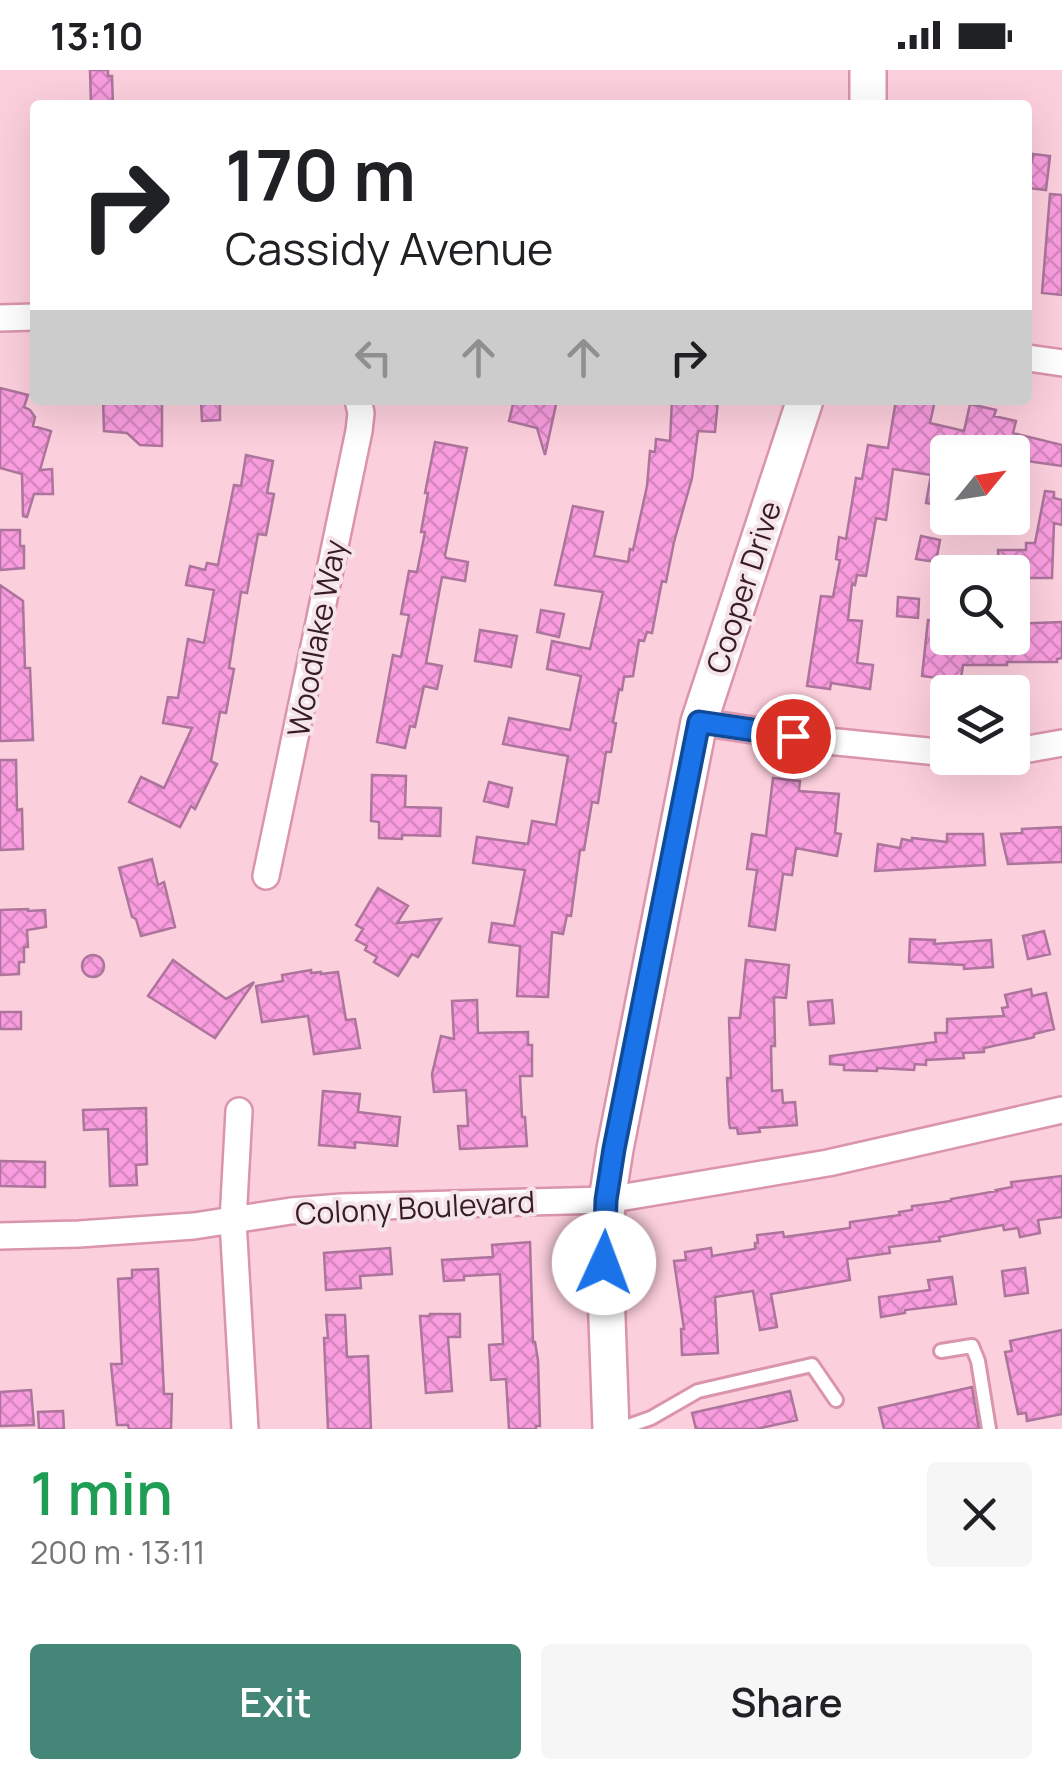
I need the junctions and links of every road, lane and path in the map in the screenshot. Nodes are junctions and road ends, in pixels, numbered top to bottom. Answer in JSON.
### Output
{"nodes":[{"id":1,"x":868,"y":70,"type":"edge"},
{"id":2,"x":868,"y":100,"type":"edge"},
{"id":3,"x":30,"y":317,"type":"edge"},
{"id":4,"x":0,"y":318,"type":"edge"},
{"id":5,"x":1032,"y":359,"type":"edge"},
{"id":6,"x":1062,"y":363,"type":"edge"},
{"id":7,"x":359,"y":405,"type":"edge"},
{"id":8,"x":803,"y":405,"type":"edge"},
{"id":9,"x":699,"y":722,"type":"junction"},
{"id":10,"x":1062,"y":744,"type":"edge"},
{"id":11,"x":1030,"y":749,"type":"edge"},
{"id":12,"x":930,"y":751,"type":"edge"},
{"id":13,"x":266,"y":876,"type":"dead end"},
{"id":14,"x":1062,"y":1110,"type":"edge"},
{"id":15,"x":239,"y":1111,"type":"dead end"},
{"id":16,"x":606,"y":1200,"type":"junction"},
{"id":17,"x":233,"y":1221,"type":"junction"},
{"id":18,"x":0,"y":1236,"type":"edge"},
{"id":19,"x":941,"y":1351,"type":"dead end"},
{"id":20,"x":836,"y":1400,"type":"dead end"},
{"id":21,"x":245,"y":1429,"type":"edge"},
{"id":22,"x":612,"y":1429,"type":"edge"},
{"id":23,"x":620,"y":1429,"type":"edge"},
{"id":24,"x":989,"y":1429,"type":"edge"}],
"edges":[{"from":1,"to":2,"type":"street"},
{"from":3,"to":4,"type":"street"},
{"from":5,"to":6,"type":"street"},
{"from":7,"to":13,"type":"street","name":"Woodlake Way"},
{"from":8,"to":9,"type":"street","name":"Cooper Drive"},
{"from":9,"to":12,"type":"street"},
{"from":9,"to":16,"type":"street","name":"Cooper Drive"},
{"from":10,"to":11,"type":"street"},
{"from":14,"to":16,"type":"street","name":"Colony Boulevard"},
{"from":15,"to":17,"type":"street"},
{"from":16,"to":17,"type":"street","name":"Colony Boulevard"},
{"from":16,"to":22,"type":"street","name":"Cooper Drive"},
{"from":17,"to":18,"type":"street","name":"Colony Boulevard"},
{"from":17,"to":21,"type":"street"},
{"from":19,"to":24,"type":"lane"},
{"from":20,"to":23,"type":"lane"}]}
